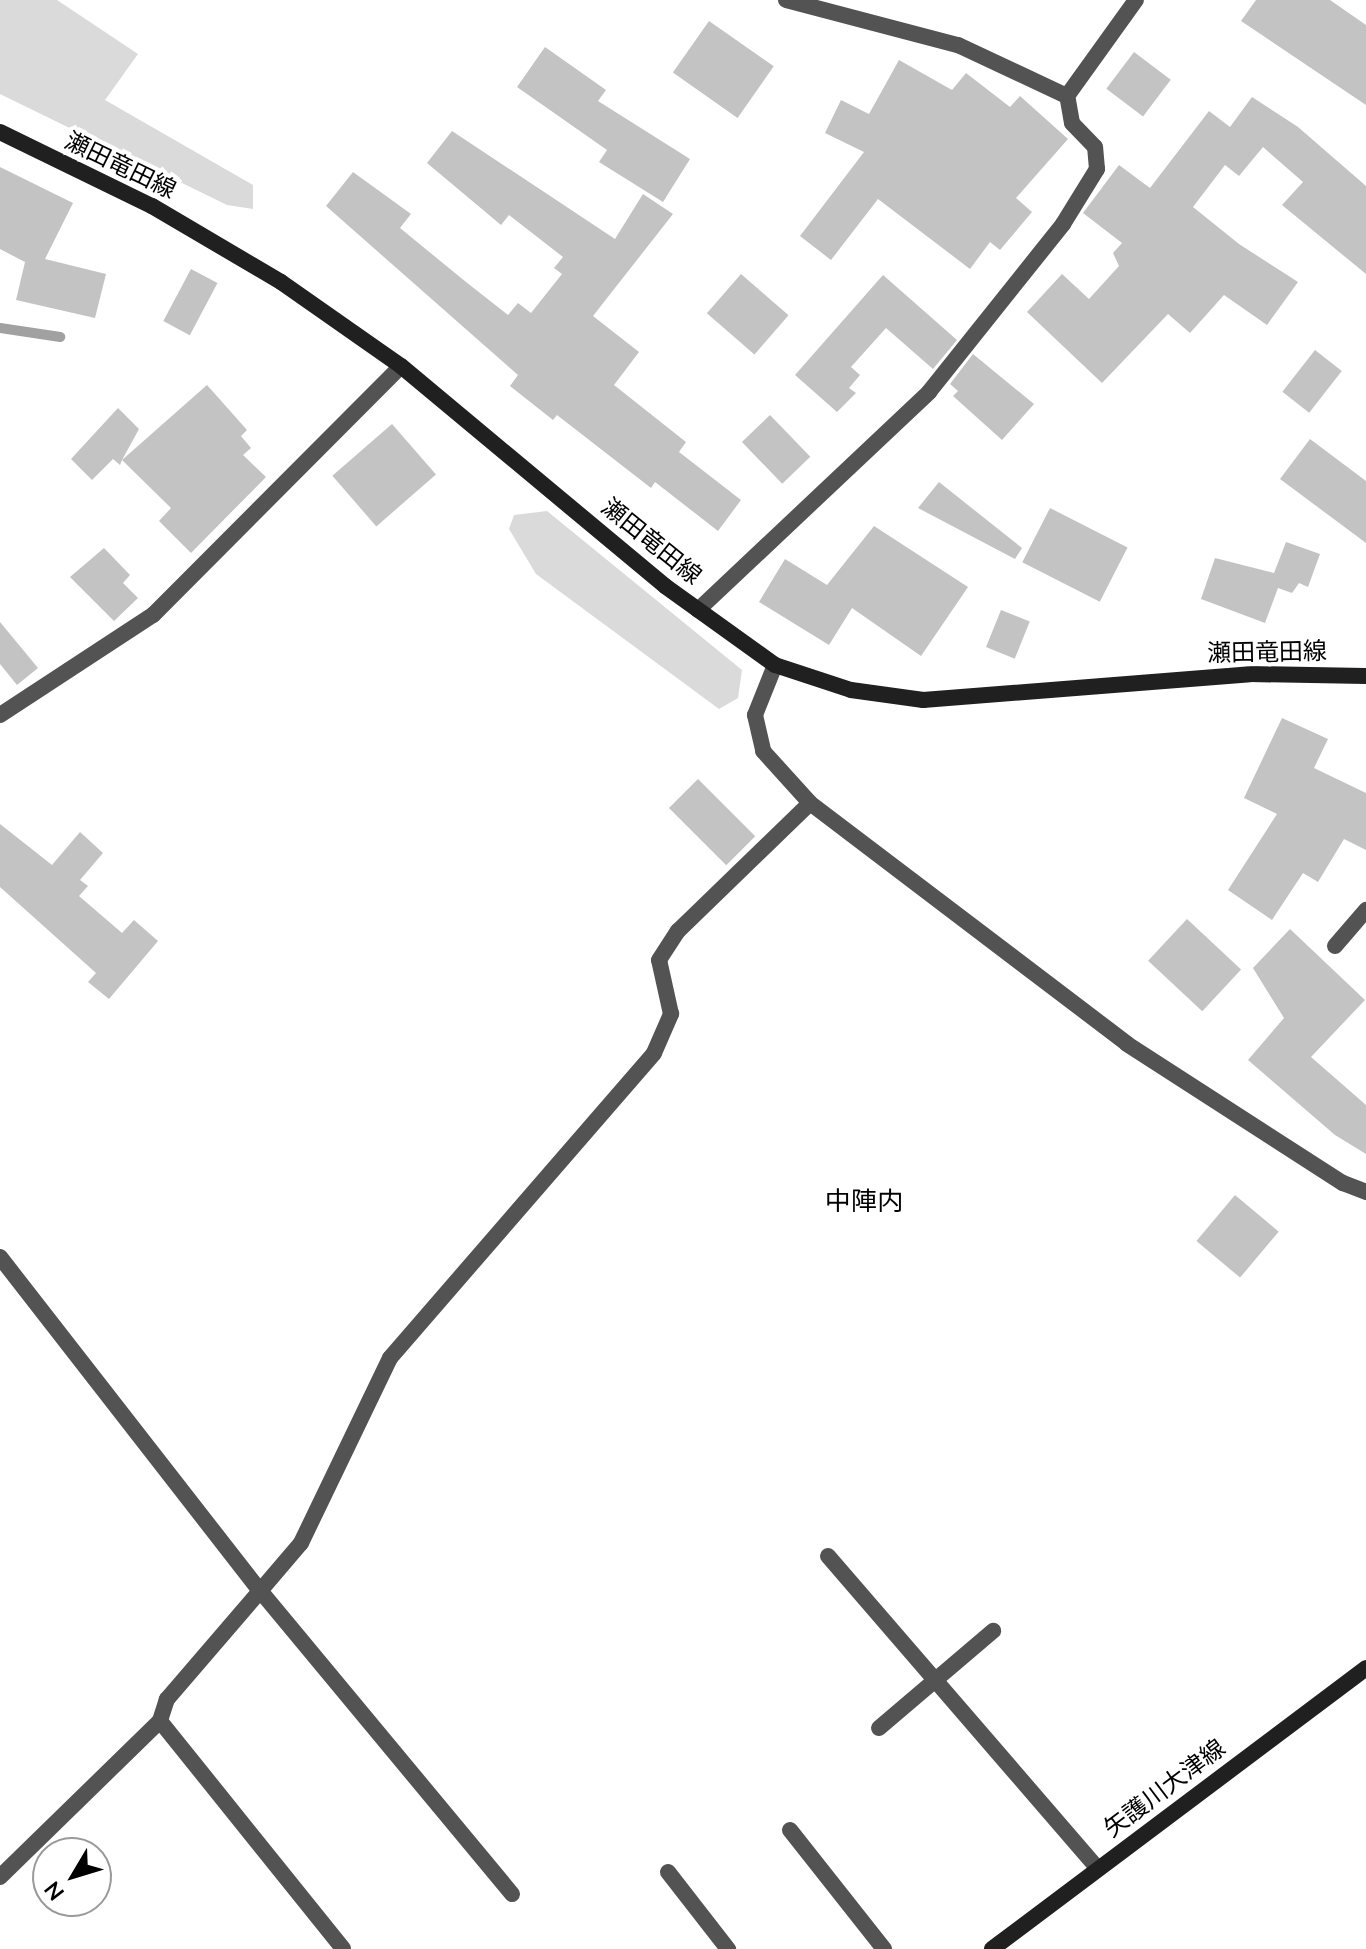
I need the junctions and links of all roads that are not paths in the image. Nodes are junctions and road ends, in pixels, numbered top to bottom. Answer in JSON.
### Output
{"nodes":[{"id":1,"x":786,"y":0,"type":"edge"},
{"id":2,"x":1136,"y":0,"type":"edge"},
{"id":3,"x":1067,"y":96,"type":"junction"},
{"id":4,"x":0,"y":132,"type":"edge"},
{"id":5,"x":401,"y":366,"type":"junction"},
{"id":6,"x":698,"y":610,"type":"junction"},
{"id":7,"x":775,"y":665,"type":"junction"},
{"id":8,"x":1366,"y":676,"type":"edge"},
{"id":9,"x":0,"y":715,"type":"edge"},
{"id":10,"x":810,"y":803,"type":"junction"},
{"id":11,"x":1366,"y":910,"type":"edge"},
{"id":12,"x":1335,"y":946,"type":"dead end"},
{"id":13,"x":1366,"y":1192,"type":"edge"},
{"id":14,"x":0,"y":1257,"type":"edge"},
{"id":15,"x":828,"y":1556,"type":"dead end"},
{"id":16,"x":260,"y":1591,"type":"junction"},
{"id":17,"x":993,"y":1631,"type":"dead end"},
{"id":18,"x":1366,"y":1668,"type":"edge"},
{"id":19,"x":934,"y":1677,"type":"junction"},
{"id":20,"x":160,"y":1721,"type":"junction"},
{"id":21,"x":879,"y":1728,"type":"dead end"},
{"id":22,"x":790,"y":1830,"type":"dead end"},
{"id":23,"x":1098,"y":1869,"type":"junction"},
{"id":24,"x":668,"y":1872,"type":"dead end"},
{"id":25,"x":0,"y":1877,"type":"edge"},
{"id":26,"x":512,"y":1894,"type":"dead end"},
{"id":27,"x":343,"y":1949,"type":"edge"},
{"id":28,"x":728,"y":1949,"type":"edge"},
{"id":29,"x":884,"y":1949,"type":"edge"},
{"id":30,"x":992,"y":1949,"type":"edge"}],
"edges":[{"from":1,"to":3,"type":"street"},
{"from":2,"to":3,"type":"street"},
{"from":3,"to":6,"type":"street"},
{"from":4,"to":5,"type":"main road","name":"瀬田竜田線"},
{"from":5,"to":6,"type":"main road","name":"瀬田竜田線"},
{"from":5,"to":9,"type":"street"},
{"from":6,"to":7,"type":"main road","name":"瀬田竜田線"},
{"from":7,"to":8,"type":"main road","name":"瀬田竜田線"},
{"from":7,"to":10,"type":"street"},
{"from":10,"to":13,"type":"street"},
{"from":10,"to":16,"type":"street"},
{"from":11,"to":12,"type":"street"},
{"from":14,"to":16,"type":"street"},
{"from":15,"to":19,"type":"street"},
{"from":16,"to":20,"type":"street"},
{"from":16,"to":26,"type":"street"},
{"from":17,"to":19,"type":"street"},
{"from":18,"to":23,"type":"main road","name":"矢護川大津線"},
{"from":19,"to":21,"type":"street"},
{"from":19,"to":23,"type":"street"},
{"from":20,"to":25,"type":"street"},
{"from":20,"to":27,"type":"street"},
{"from":22,"to":29,"type":"street"},
{"from":23,"to":30,"type":"main road","name":"矢護川大津線"},
{"from":24,"to":28,"type":"street"}]}
